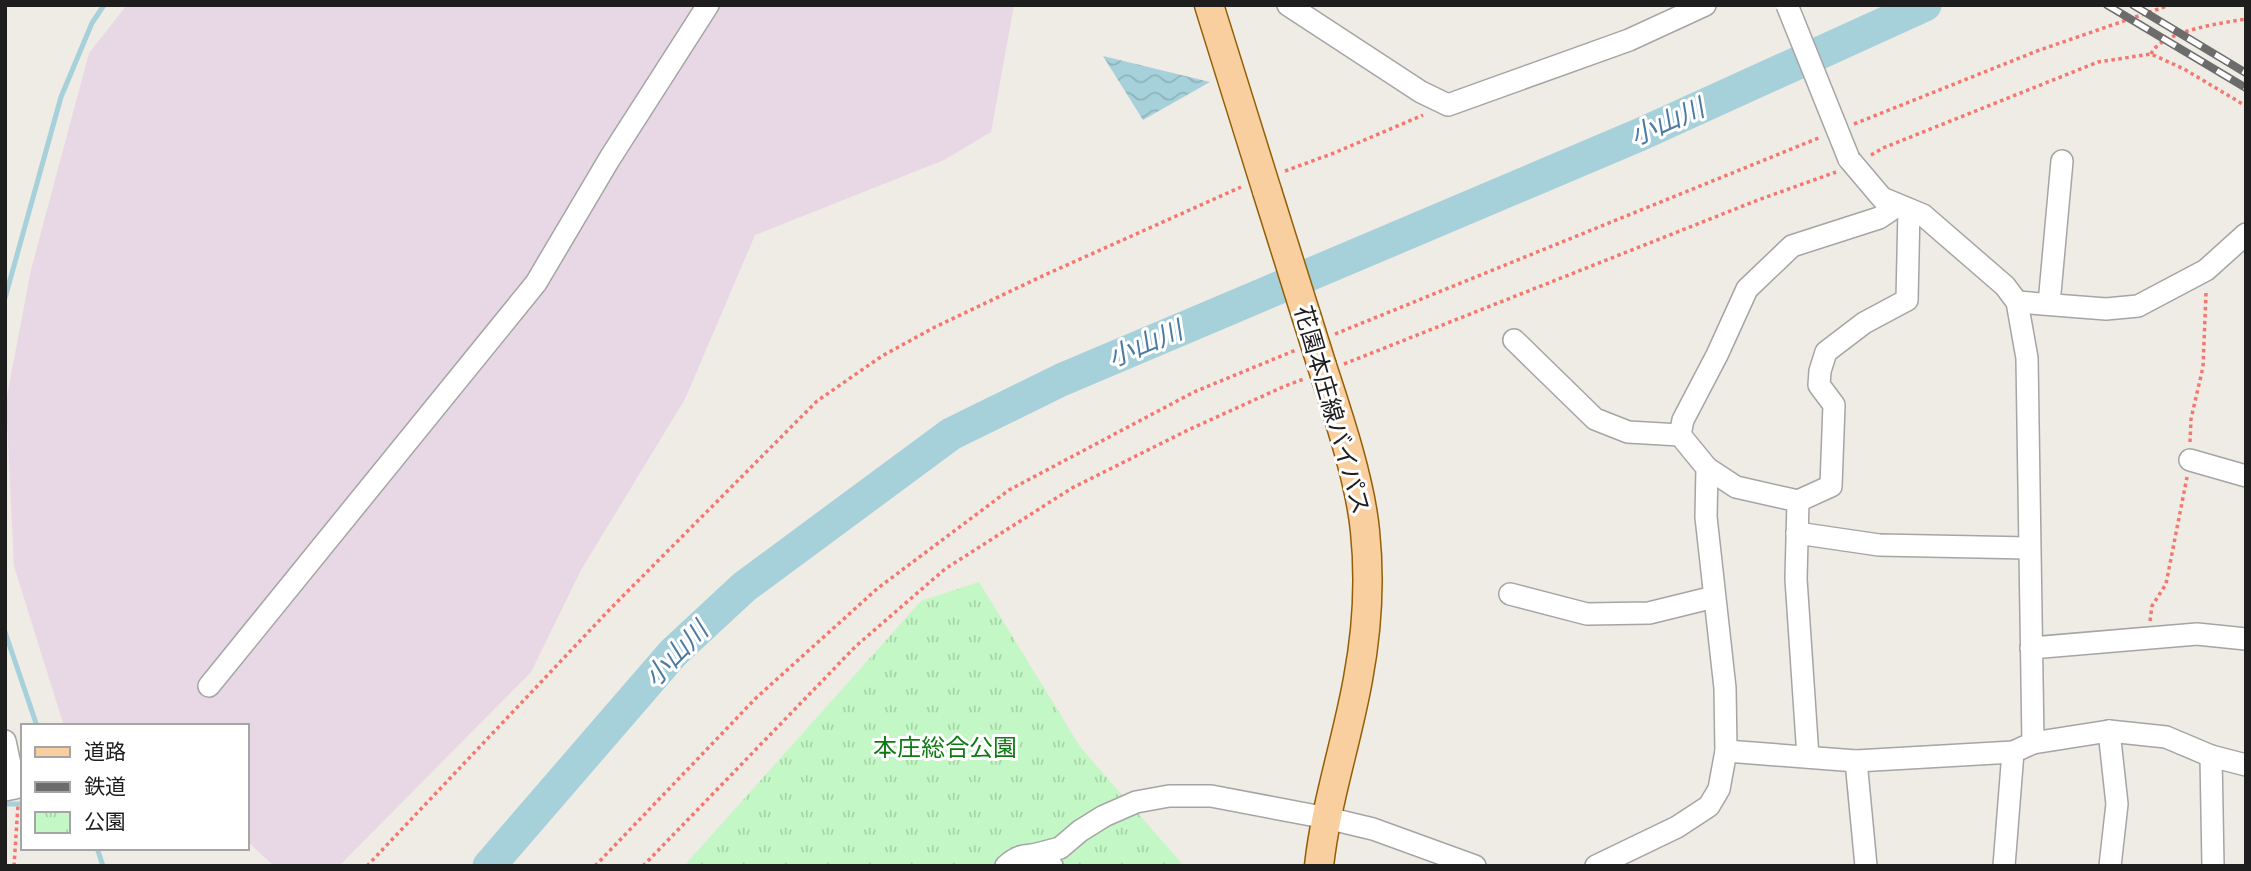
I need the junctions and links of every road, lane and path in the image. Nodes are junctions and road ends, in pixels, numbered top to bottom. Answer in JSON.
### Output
{"nodes":[{"id":1,"x":708,"y":5,"type":"edge"},
{"id":2,"x":1209,"y":5,"type":"edge"},
{"id":3,"x":1288,"y":5,"type":"edge"},
{"id":4,"x":1704,"y":5,"type":"edge"},
{"id":5,"x":1787,"y":5,"type":"edge"},
{"id":6,"x":2246,"y":19,"type":"edge"},
{"id":7,"x":2151,"y":54,"type":"junction"},
{"id":8,"x":1448,"y":104,"type":"junction"},
{"id":9,"x":2246,"y":106,"type":"edge"},
{"id":10,"x":2062,"y":161,"type":"dead end"},
{"id":11,"x":1851,"y":162,"type":"junction"},
{"id":12,"x":1265,"y":185,"type":"junction"},
{"id":13,"x":1903,"y":208,"type":"junction"},
{"id":14,"x":2246,"y":234,"type":"edge"},
{"id":15,"x":1947,"y":235,"type":"junction"},
{"id":16,"x":1909,"y":248,"type":"junction"},
{"id":17,"x":2017,"y":302,"type":"junction"},
{"id":18,"x":2049,"y":304,"type":"junction"},
{"id":19,"x":1514,"y":340,"type":"dead end"},
{"id":20,"x":1323,"y":369,"type":"junction"},
{"id":21,"x":1680,"y":435,"type":"junction"},
{"id":22,"x":2190,"y":460,"type":"dead end"},
{"id":23,"x":1707,"y":468,"type":"junction"},
{"id":24,"x":2246,"y":476,"type":"edge"},
{"id":25,"x":1798,"y":501,"type":"junction"},
{"id":26,"x":1797,"y":533,"type":"junction"},
{"id":27,"x":2029,"y":548,"type":"junction"},
{"id":28,"x":1510,"y":594,"type":"dead end"},
{"id":29,"x":1714,"y":597,"type":"junction"},
{"id":30,"x":2246,"y":639,"type":"edge"},
{"id":31,"x":2031,"y":648,"type":"junction"},
{"id":32,"x":209,"y":686,"type":"dead end"},
{"id":33,"x":2109,"y":731,"type":"junction"},
{"id":34,"x":5,"y":741,"type":"edge"},
{"id":35,"x":2033,"y":743,"type":"junction"},
{"id":36,"x":1726,"y":751,"type":"junction"},
{"id":37,"x":2013,"y":752,"type":"junction"},
{"id":38,"x":2211,"y":756,"type":"junction"},
{"id":39,"x":1808,"y":757,"type":"junction"},
{"id":40,"x":1856,"y":761,"type":"junction"},
{"id":41,"x":2246,"y":765,"type":"edge"},
{"id":42,"x":5,"y":790,"type":"edge"},
{"id":43,"x":18,"y":811,"type":"dead end"},
{"id":44,"x":1327,"y":818,"type":"junction"},
{"id":45,"x":1057,"y":860,"type":"edge"},
{"id":46,"x":14,"y":866,"type":"edge"},
{"id":47,"x":367,"y":866,"type":"edge"},
{"id":48,"x":643,"y":866,"type":"edge"},
{"id":49,"x":1006,"y":866,"type":"edge"},
{"id":50,"x":1320,"y":866,"type":"edge"},
{"id":51,"x":1475,"y":866,"type":"edge"},
{"id":52,"x":1596,"y":866,"type":"edge"},
{"id":53,"x":1866,"y":866,"type":"edge"},
{"id":54,"x":2004,"y":866,"type":"edge"},
{"id":55,"x":2110,"y":866,"type":"edge"},
{"id":56,"x":2213,"y":866,"type":"edge"}],
"edges":[{"from":1,"to":32,"type":"street"},
{"from":2,"to":12,"type":"main road","name":"花園本庄線バイパス"},
{"from":3,"to":8,"type":"street"},
{"from":4,"to":8,"type":"street"},
{"from":5,"to":11,"type":"street","bridge":true},
{"from":6,"to":7,"type":"path"},
{"from":7,"to":9,"type":"path"},
{"from":7,"to":11,"type":"path"},
{"from":8,"to":12,"type":"path"},
{"from":10,"to":18,"type":"street"},
{"from":11,"to":13,"type":"street"},
{"from":11,"to":20,"type":"path"},
{"from":12,"to":20,"type":"main road","name":"花園本庄線バイパス","bridge":true},
{"from":12,"to":47,"type":"path"},
{"from":13,"to":15,"type":"street"},
{"from":13,"to":16,"type":"street"},
{"from":13,"to":21,"type":"street"},
{"from":14,"to":18,"type":"street"},
{"from":15,"to":16,"type":"street"},
{"from":15,"to":17,"type":"street"},
{"from":16,"to":25,"type":"street"},
{"from":17,"to":18,"type":"street"},
{"from":17,"to":27,"type":"street"},
{"from":19,"to":21,"type":"street"},
{"from":20,"to":44,"type":"main road","name":"花園本庄線バイパス"},
{"from":20,"to":48,"type":"path"},
{"from":21,"to":23,"type":"street"},
{"from":22,"to":24,"type":"street"},
{"from":23,"to":25,"type":"street"},
{"from":23,"to":29,"type":"street"},
{"from":25,"to":26,"type":"street"},
{"from":26,"to":27,"type":"street"},
{"from":26,"to":39,"type":"street"},
{"from":27,"to":31,"type":"street"},
{"from":28,"to":29,"type":"street"},
{"from":29,"to":36,"type":"street"},
{"from":30,"to":31,"type":"street"},
{"from":31,"to":35,"type":"street"},
{"from":33,"to":35,"type":"street"},
{"from":33,"to":38,"type":"street"},
{"from":33,"to":55,"type":"street"},
{"from":34,"to":42,"type":"street"},
{"from":35,"to":37,"type":"street"},
{"from":36,"to":39,"type":"street"},
{"from":36,"to":52,"type":"street"},
{"from":37,"to":40,"type":"street"},
{"from":37,"to":54,"type":"street"},
{"from":38,"to":41,"type":"street"},
{"from":38,"to":56,"type":"street"},
{"from":39,"to":40,"type":"street"},
{"from":40,"to":53,"type":"street"},
{"from":43,"to":46,"type":"path"},
{"from":44,"to":45,"type":"street"},
{"from":44,"to":50,"type":"main road","name":"花園本庄線バイパス"},
{"from":44,"to":51,"type":"street"},
{"from":45,"to":49,"type":"street"}]}
